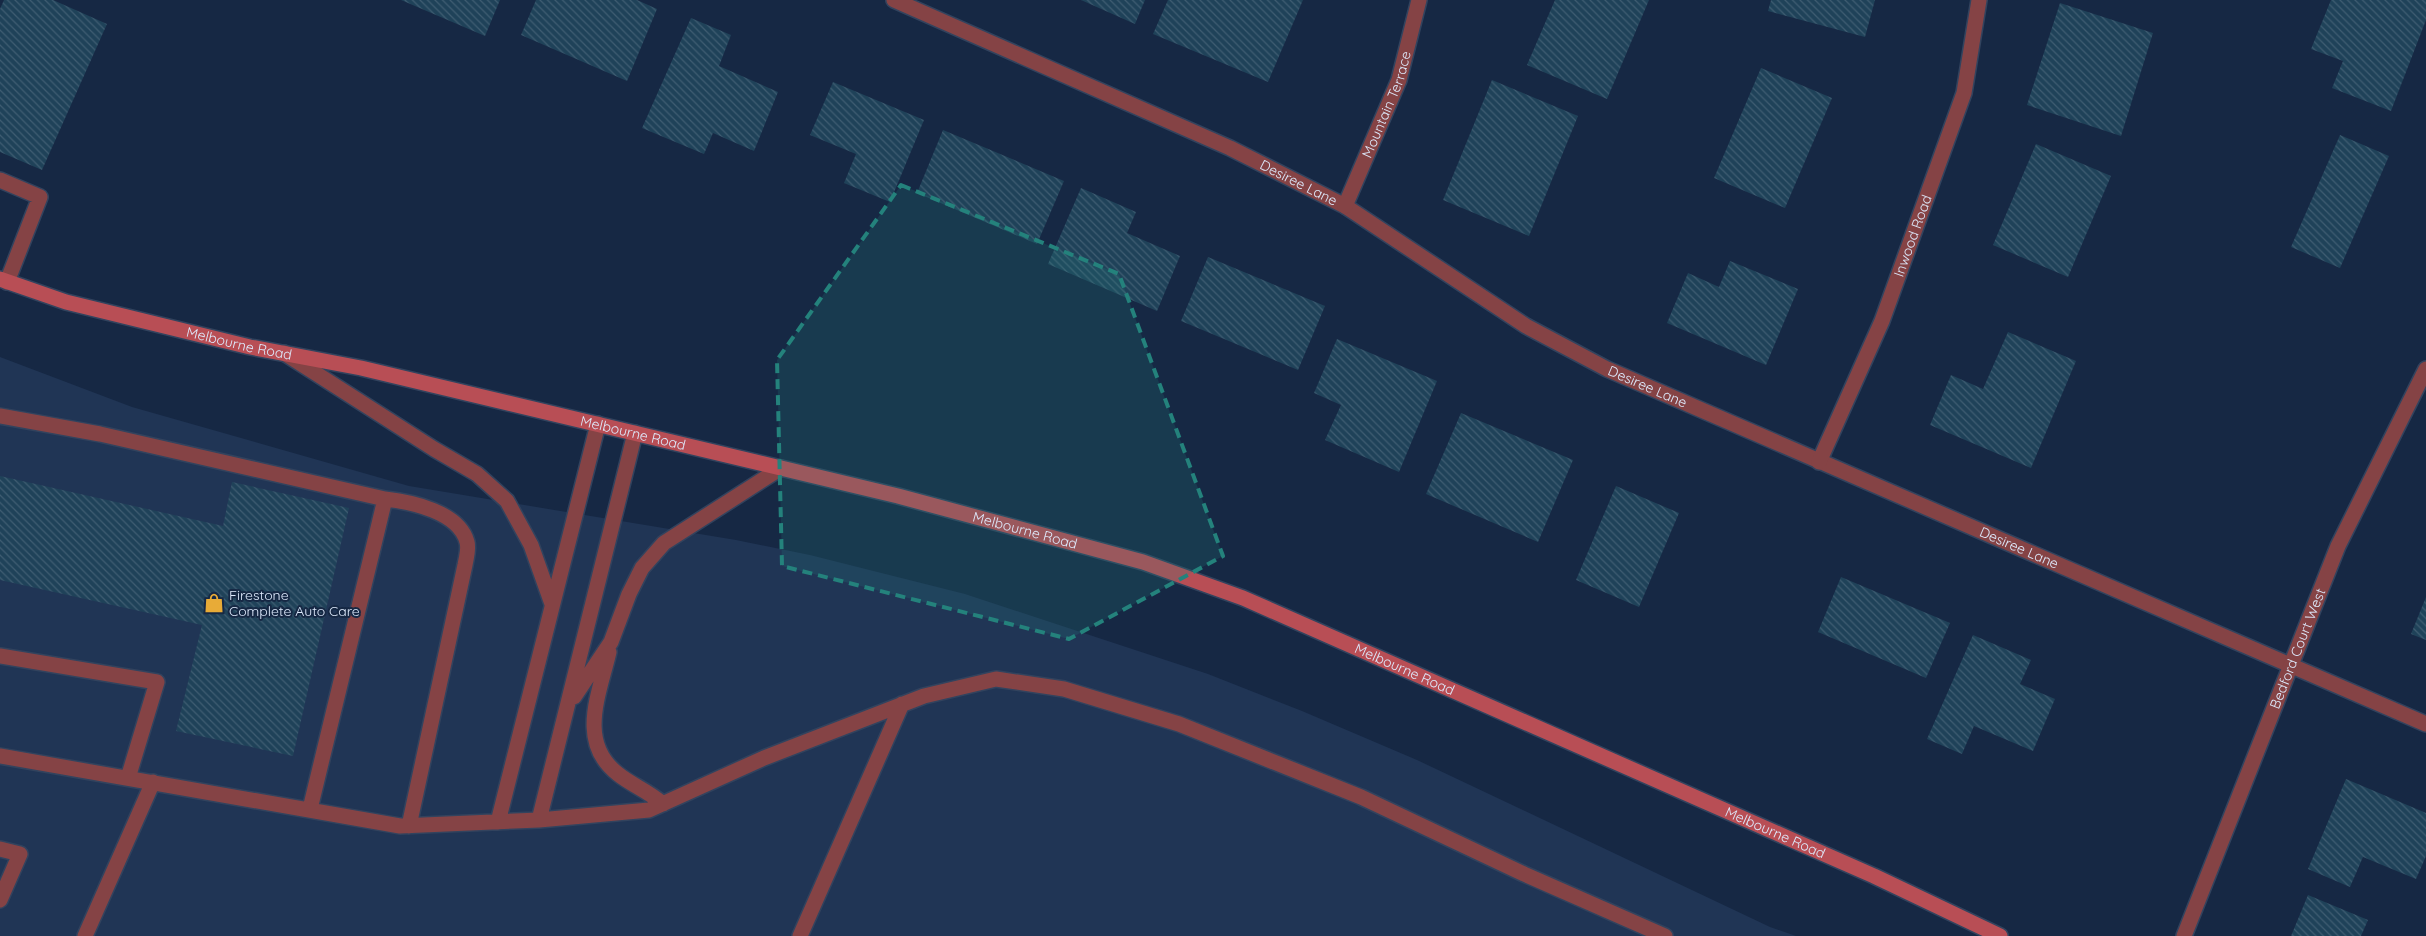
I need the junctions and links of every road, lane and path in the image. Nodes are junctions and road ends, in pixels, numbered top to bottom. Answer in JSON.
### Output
{"nodes":[{"id":1,"x":894,"y":0,"type":"edge"},
{"id":2,"x":1418,"y":0,"type":"edge"},
{"id":3,"x":1979,"y":0,"type":"edge"},
{"id":4,"x":0,"y":180,"type":"edge"},
{"id":5,"x":1345,"y":206,"type":"junction"},
{"id":6,"x":3,"y":281,"type":"edge"},
{"id":7,"x":284,"y":353,"type":"junction"},
{"id":8,"x":2426,"y":368,"type":"edge"},
{"id":9,"x":0,"y":416,"type":"edge"},
{"id":10,"x":598,"y":424,"type":"junction"},
{"id":11,"x":635,"y":433,"type":"junction"},
{"id":12,"x":1819,"y":462,"type":"junction"},
{"id":13,"x":780,"y":468,"type":"junction"},
{"id":14,"x":385,"y":498,"type":"junction"},
{"id":15,"x":552,"y":604,"type":"junction"},
{"id":16,"x":611,"y":642,"type":"junction"},
{"id":17,"x":0,"y":656,"type":"edge"},
{"id":18,"x":2290,"y":665,"type":"junction"},
{"id":19,"x":902,"y":704,"type":"junction"},
{"id":20,"x":567,"y":707,"type":"junction"},
{"id":21,"x":2426,"y":724,"type":"edge"},
{"id":22,"x":0,"y":756,"type":"edge"},
{"id":23,"x":128,"y":778,"type":"junction"},
{"id":24,"x":153,"y":782,"type":"junction"},
{"id":25,"x":663,"y":804,"type":"junction"},
{"id":26,"x":310,"y":809,"type":"junction"},
{"id":27,"x":539,"y":820,"type":"junction"},
{"id":28,"x":498,"y":822,"type":"junction"},
{"id":29,"x":409,"y":826,"type":"junction"},
{"id":30,"x":0,"y":849,"type":"edge"},
{"id":31,"x":0,"y":900,"type":"edge"},
{"id":32,"x":85,"y":936,"type":"edge"},
{"id":33,"x":800,"y":936,"type":"edge"},
{"id":34,"x":1665,"y":936,"type":"edge"},
{"id":35,"x":2000,"y":936,"type":"edge"},
{"id":36,"x":2184,"y":936,"type":"edge"}],
"edges":[{"from":1,"to":5,"type":"street","name":"Desiree Lane"},
{"from":2,"to":5,"type":"street","name":"Mountain Terrace"},
{"from":3,"to":12,"type":"street","name":"Inwood Road"},
{"from":4,"to":6,"type":"street"},
{"from":5,"to":12,"type":"street","name":"Desiree Lane"},
{"from":6,"to":7,"type":"main road","name":"Melbourne Road"},
{"from":7,"to":10,"type":"main road","name":"Melbourne Road"},
{"from":7,"to":15,"type":"street"},
{"from":8,"to":18,"type":"street","name":"Bedford Court West"},
{"from":9,"to":14,"type":"street"},
{"from":10,"to":11,"type":"main road","name":"Melbourne Road"},
{"from":10,"to":15,"type":"street"},
{"from":11,"to":13,"type":"main road","name":"Melbourne Road"},
{"from":11,"to":20,"type":"street"},
{"from":12,"to":18,"type":"street","name":"Desiree Lane"},
{"from":13,"to":16,"type":"street"},
{"from":13,"to":35,"type":"main road","name":"Melbourne Road"},
{"from":14,"to":26,"type":"street"},
{"from":14,"to":29,"type":"street"},
{"from":15,"to":28,"type":"street"},
{"from":16,"to":20,"type":"street"},
{"from":16,"to":25,"type":"street"},
{"from":17,"to":23,"type":"street"},
{"from":18,"to":21,"type":"street","name":"Desiree Lane"},
{"from":18,"to":36,"type":"street","name":"Bedford Court West"},
{"from":19,"to":25,"type":"street"},
{"from":19,"to":33,"type":"street"},
{"from":19,"to":34,"type":"street"},
{"from":20,"to":27,"type":"street"},
{"from":22,"to":23,"type":"street"},
{"from":23,"to":24,"type":"street"},
{"from":24,"to":26,"type":"street"},
{"from":24,"to":32,"type":"street"},
{"from":25,"to":27,"type":"street"},
{"from":26,"to":29,"type":"street"},
{"from":27,"to":28,"type":"street"},
{"from":28,"to":29,"type":"street"},
{"from":30,"to":31,"type":"street"}]}
